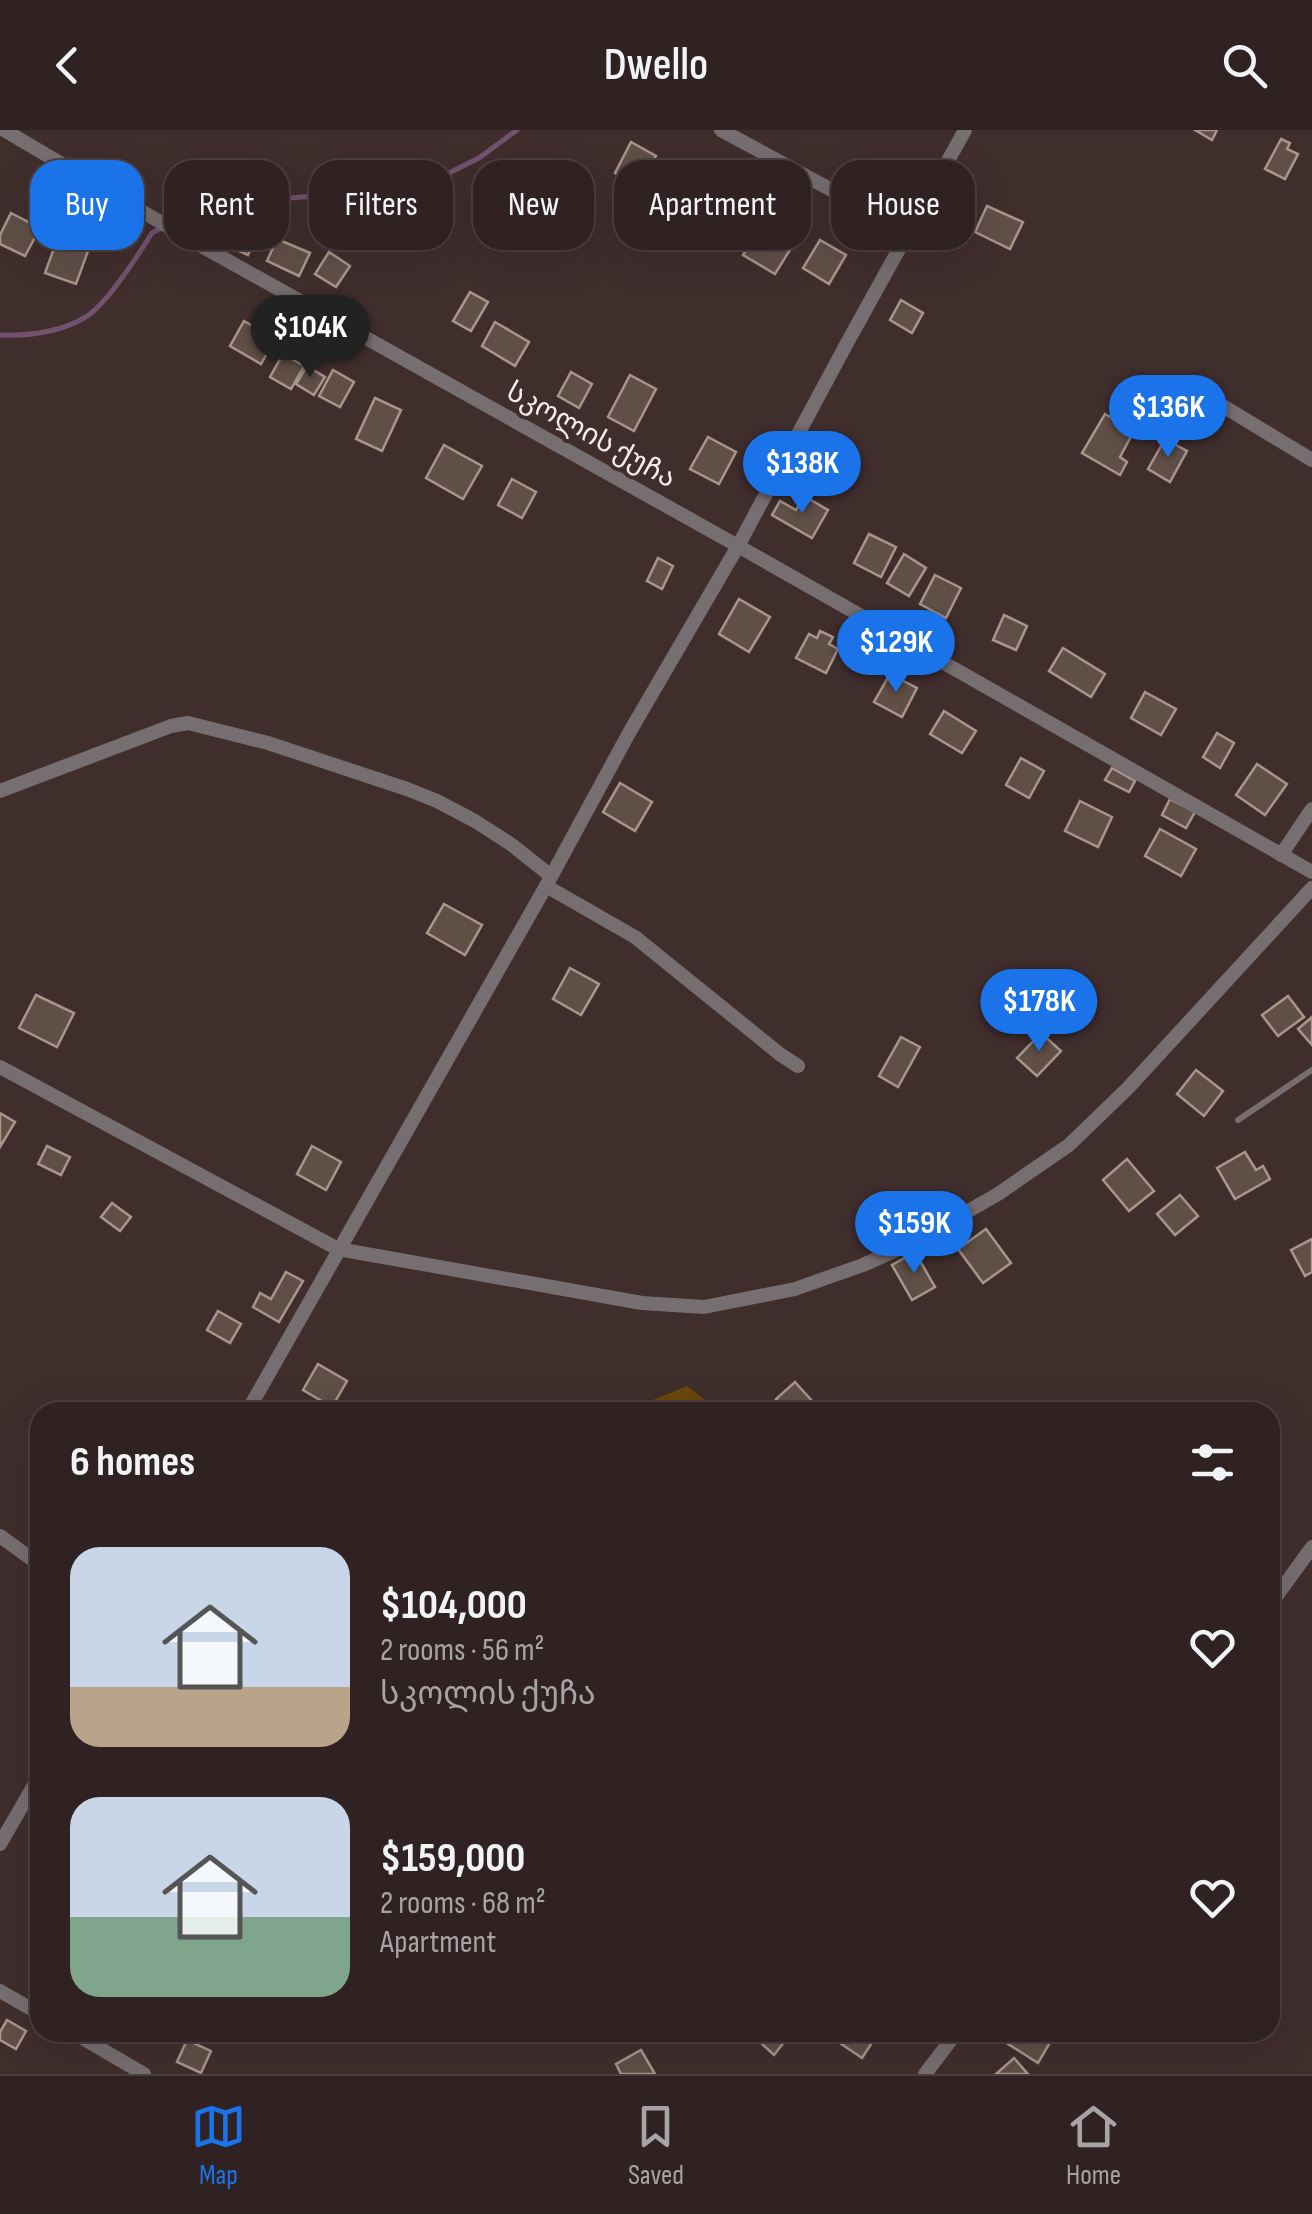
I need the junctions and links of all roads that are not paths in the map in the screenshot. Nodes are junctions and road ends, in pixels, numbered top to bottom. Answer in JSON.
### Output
{"nodes":[{"id":1,"x":4,"y":130,"type":"edge"},
{"id":2,"x":721,"y":130,"type":"edge"},
{"id":3,"x":965,"y":130,"type":"edge"},
{"id":4,"x":949,"y":160,"type":"edge"},
{"id":5,"x":831,"y":190,"type":"edge"},
{"id":6,"x":899,"y":250,"type":"edge"},
{"id":7,"x":1184,"y":396,"type":"dead end"},
{"id":8,"x":1312,"y":460,"type":"edge"},
{"id":9,"x":738,"y":546,"type":"junction"},
{"id":10,"x":0,"y":791,"type":"edge"},
{"id":11,"x":1312,"y":809,"type":"edge"},
{"id":12,"x":1281,"y":856,"type":"junction"},
{"id":13,"x":1312,"y":872,"type":"edge"},
{"id":14,"x":548,"y":881,"type":"junction"},
{"id":15,"x":1312,"y":888,"type":"edge"},
{"id":16,"x":798,"y":1066,"type":"dead end"},
{"id":17,"x":0,"y":1067,"type":"edge"},
{"id":18,"x":1312,"y":1070,"type":"edge"},
{"id":19,"x":1238,"y":1120,"type":"dead end"},
{"id":20,"x":338,"y":1250,"type":"junction"},
{"id":21,"x":252,"y":1402,"type":"edge"},
{"id":22,"x":0,"y":1536,"type":"edge"},
{"id":23,"x":1312,"y":1547,"type":"edge"},
{"id":24,"x":30,"y":1558,"type":"edge"},
{"id":25,"x":1280,"y":1591,"type":"edge"},
{"id":26,"x":30,"y":1792,"type":"edge"},
{"id":27,"x":0,"y":1844,"type":"edge"},
{"id":28,"x":0,"y":1991,"type":"edge"},
{"id":29,"x":30,"y":2008,"type":"edge"},
{"id":30,"x":89,"y":2042,"type":"edge"},
{"id":31,"x":949,"y":2042,"type":"edge"},
{"id":32,"x":144,"y":2074,"type":"edge"},
{"id":33,"x":925,"y":2074,"type":"edge"}],
"edges":[{"from":1,"to":9,"type":"street","name":"სკოლის ქუჩა"},
{"from":2,"to":5,"type":"street"},
{"from":3,"to":4,"type":"street"},
{"from":6,"to":9,"type":"street"},
{"from":7,"to":8,"type":"street"},
{"from":9,"to":12,"type":"street","name":"სკოლის ქუჩა"},
{"from":9,"to":14,"type":"street"},
{"from":10,"to":14,"type":"street"},
{"from":11,"to":12,"type":"street"},
{"from":12,"to":13,"type":"street","name":"სკოლის ქუჩა"},
{"from":14,"to":16,"type":"street"},
{"from":14,"to":20,"type":"street"},
{"from":15,"to":20,"type":"street"},
{"from":17,"to":20,"type":"street"},
{"from":18,"to":19,"type":"lane"},
{"from":20,"to":21,"type":"street"},
{"from":22,"to":24,"type":"street"},
{"from":23,"to":25,"type":"street"},
{"from":26,"to":27,"type":"street"},
{"from":28,"to":29,"type":"street"},
{"from":30,"to":32,"type":"street"},
{"from":31,"to":33,"type":"street"}]}
